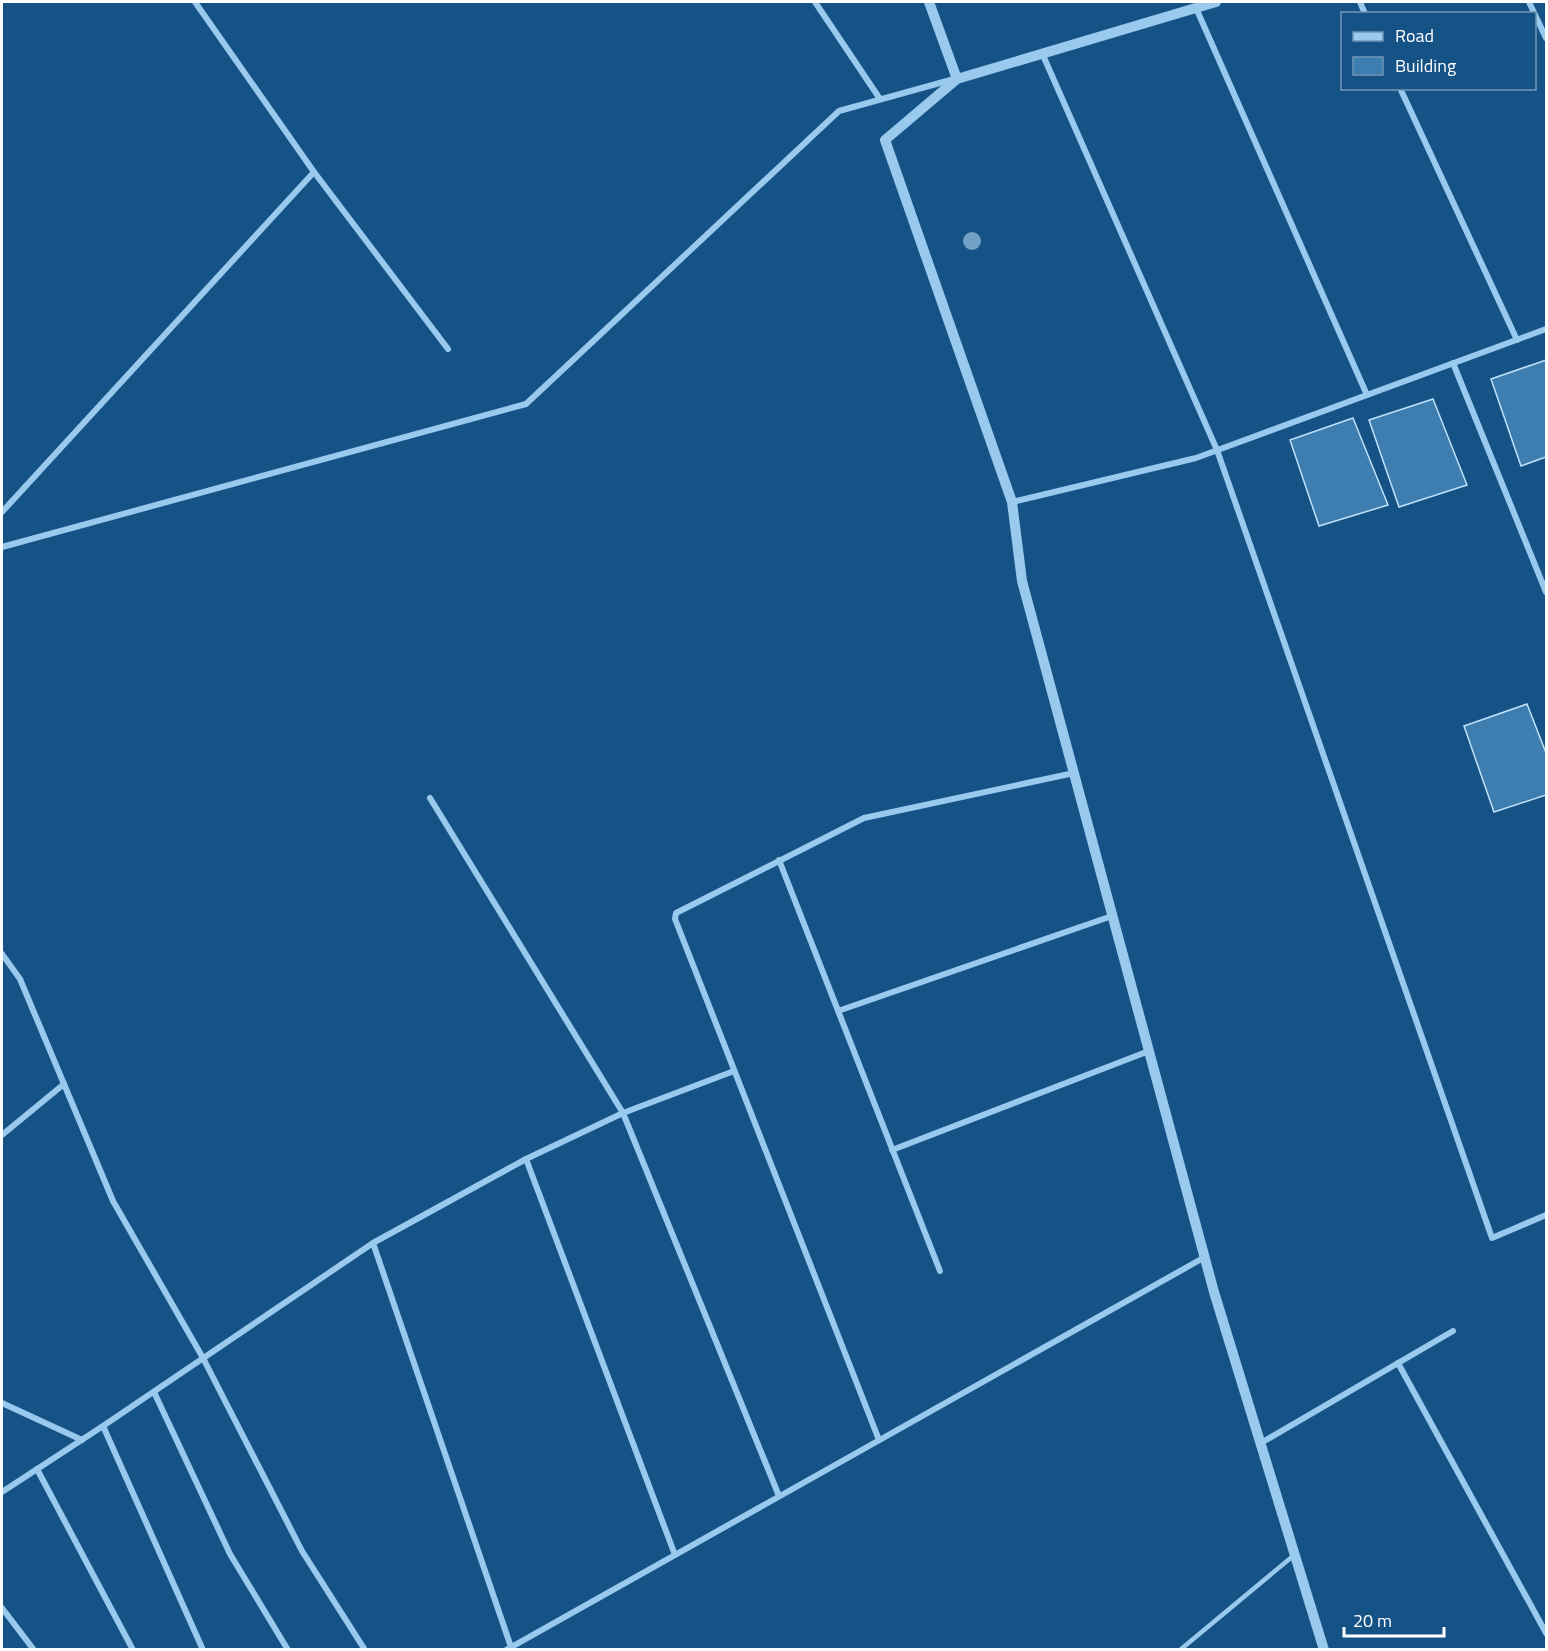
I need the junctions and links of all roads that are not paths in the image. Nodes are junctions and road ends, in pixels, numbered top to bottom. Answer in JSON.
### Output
{"nodes":[{"id":1,"x":195,"y":2,"type":"edge"},
{"id":2,"x":814,"y":2,"type":"edge"},
{"id":3,"x":929,"y":2,"type":"edge"},
{"id":4,"x":1216,"y":2,"type":"edge"},
{"id":5,"x":1196,"y":8,"type":"junction"},
{"id":6,"x":1536,"y":17,"type":"edge"},
{"id":7,"x":1546,"y":38,"type":"edge"},
{"id":8,"x":1042,"y":53,"type":"junction"},
{"id":9,"x":957,"y":79,"type":"junction"},
{"id":10,"x":1401,"y":90,"type":"edge"},
{"id":11,"x":880,"y":99,"type":"junction"},
{"id":12,"x":314,"y":172,"type":"junction"},
{"id":13,"x":1546,"y":329,"type":"edge"},
{"id":14,"x":1517,"y":340,"type":"junction"},
{"id":15,"x":448,"y":349,"type":"dead end"},
{"id":16,"x":1453,"y":363,"type":"junction"},
{"id":17,"x":1367,"y":395,"type":"junction"},
{"id":18,"x":1217,"y":450,"type":"junction"},
{"id":19,"x":1012,"y":502,"type":"junction"},
{"id":20,"x":2,"y":512,"type":"edge"},
{"id":21,"x":2,"y":547,"type":"edge"},
{"id":22,"x":1546,"y":592,"type":"edge"},
{"id":23,"x":1074,"y":773,"type":"junction"},
{"id":24,"x":430,"y":798,"type":"dead end"},
{"id":25,"x":779,"y":860,"type":"junction"},
{"id":26,"x":1112,"y":916,"type":"junction"},
{"id":27,"x":2,"y":954,"type":"edge"},
{"id":28,"x":838,"y":1011,"type":"junction"},
{"id":29,"x":1149,"y":1051,"type":"junction"},
{"id":30,"x":734,"y":1071,"type":"junction"},
{"id":31,"x":64,"y":1084,"type":"junction"},
{"id":32,"x":623,"y":1113,"type":"junction"},
{"id":33,"x":2,"y":1134,"type":"edge"},
{"id":34,"x":892,"y":1150,"type":"junction"},
{"id":35,"x":526,"y":1160,"type":"junction"},
{"id":36,"x":1546,"y":1215,"type":"edge"},
{"id":37,"x":373,"y":1243,"type":"junction"},
{"id":38,"x":1205,"y":1257,"type":"junction"},
{"id":39,"x":940,"y":1271,"type":"dead end"},
{"id":40,"x":1453,"y":1331,"type":"dead end"},
{"id":41,"x":203,"y":1358,"type":"junction"},
{"id":42,"x":1398,"y":1363,"type":"junction"},
{"id":43,"x":154,"y":1392,"type":"junction"},
{"id":44,"x":2,"y":1403,"type":"edge"},
{"id":45,"x":103,"y":1426,"type":"junction"},
{"id":46,"x":82,"y":1440,"type":"junction"},
{"id":47,"x":879,"y":1440,"type":"junction"},
{"id":48,"x":1261,"y":1443,"type":"junction"},
{"id":49,"x":37,"y":1469,"type":"junction"},
{"id":50,"x":2,"y":1492,"type":"edge"},
{"id":51,"x":779,"y":1496,"type":"junction"},
{"id":52,"x":1295,"y":1554,"type":"junction"},
{"id":53,"x":675,"y":1555,"type":"junction"},
{"id":54,"x":2,"y":1608,"type":"edge"},
{"id":55,"x":1546,"y":1633,"type":"edge"},
{"id":56,"x":509,"y":1648,"type":"edge"},
{"id":57,"x":34,"y":1650,"type":"edge"},
{"id":58,"x":134,"y":1650,"type":"edge"},
{"id":59,"x":203,"y":1650,"type":"edge"},
{"id":60,"x":288,"y":1650,"type":"edge"},
{"id":61,"x":366,"y":1650,"type":"edge"},
{"id":62,"x":1180,"y":1650,"type":"edge"},
{"id":63,"x":1324,"y":1650,"type":"edge"}],
"edges":[{"from":1,"to":12,"type":"street"},
{"from":2,"to":11,"type":"street"},
{"from":3,"to":9,"type":"street"},
{"from":4,"to":5,"type":"street"},
{"from":5,"to":8,"type":"street"},
{"from":5,"to":17,"type":"street"},
{"from":6,"to":7,"type":"street"},
{"from":8,"to":9,"type":"street"},
{"from":8,"to":18,"type":"street"},
{"from":9,"to":11,"type":"street"},
{"from":9,"to":19,"type":"street"},
{"from":10,"to":14,"type":"street"},
{"from":11,"to":21,"type":"street"},
{"from":12,"to":15,"type":"street"},
{"from":12,"to":20,"type":"street"},
{"from":13,"to":14,"type":"street"},
{"from":14,"to":16,"type":"street"},
{"from":16,"to":17,"type":"street"},
{"from":16,"to":22,"type":"street"},
{"from":17,"to":18,"type":"street"},
{"from":18,"to":19,"type":"street"},
{"from":18,"to":36,"type":"street"},
{"from":19,"to":23,"type":"street"},
{"from":23,"to":25,"type":"street"},
{"from":23,"to":26,"type":"street"},
{"from":24,"to":32,"type":"street"},
{"from":25,"to":28,"type":"street"},
{"from":25,"to":30,"type":"street"},
{"from":26,"to":28,"type":"street"},
{"from":26,"to":29,"type":"street"},
{"from":27,"to":31,"type":"street"},
{"from":28,"to":34,"type":"street"},
{"from":29,"to":34,"type":"street"},
{"from":29,"to":38,"type":"street"},
{"from":30,"to":32,"type":"street"},
{"from":30,"to":47,"type":"street"},
{"from":31,"to":33,"type":"street"},
{"from":31,"to":41,"type":"street"},
{"from":32,"to":35,"type":"street"},
{"from":32,"to":51,"type":"street"},
{"from":34,"to":39,"type":"street"},
{"from":35,"to":37,"type":"street"},
{"from":35,"to":53,"type":"street"},
{"from":37,"to":41,"type":"street"},
{"from":37,"to":56,"type":"street"},
{"from":38,"to":47,"type":"street"},
{"from":38,"to":48,"type":"street"},
{"from":40,"to":42,"type":"street"},
{"from":41,"to":43,"type":"street"},
{"from":41,"to":61,"type":"street"},
{"from":42,"to":48,"type":"street"},
{"from":42,"to":55,"type":"street"},
{"from":43,"to":45,"type":"street"},
{"from":43,"to":60,"type":"street"},
{"from":44,"to":46,"type":"street"},
{"from":45,"to":46,"type":"street"},
{"from":45,"to":59,"type":"street"},
{"from":46,"to":49,"type":"street"},
{"from":47,"to":51,"type":"street"},
{"from":48,"to":52,"type":"street"},
{"from":49,"to":50,"type":"street"},
{"from":49,"to":58,"type":"street"},
{"from":51,"to":53,"type":"street"},
{"from":52,"to":62,"type":"lane"},
{"from":52,"to":63,"type":"street"},
{"from":53,"to":56,"type":"street"},
{"from":54,"to":57,"type":"street"}]}
